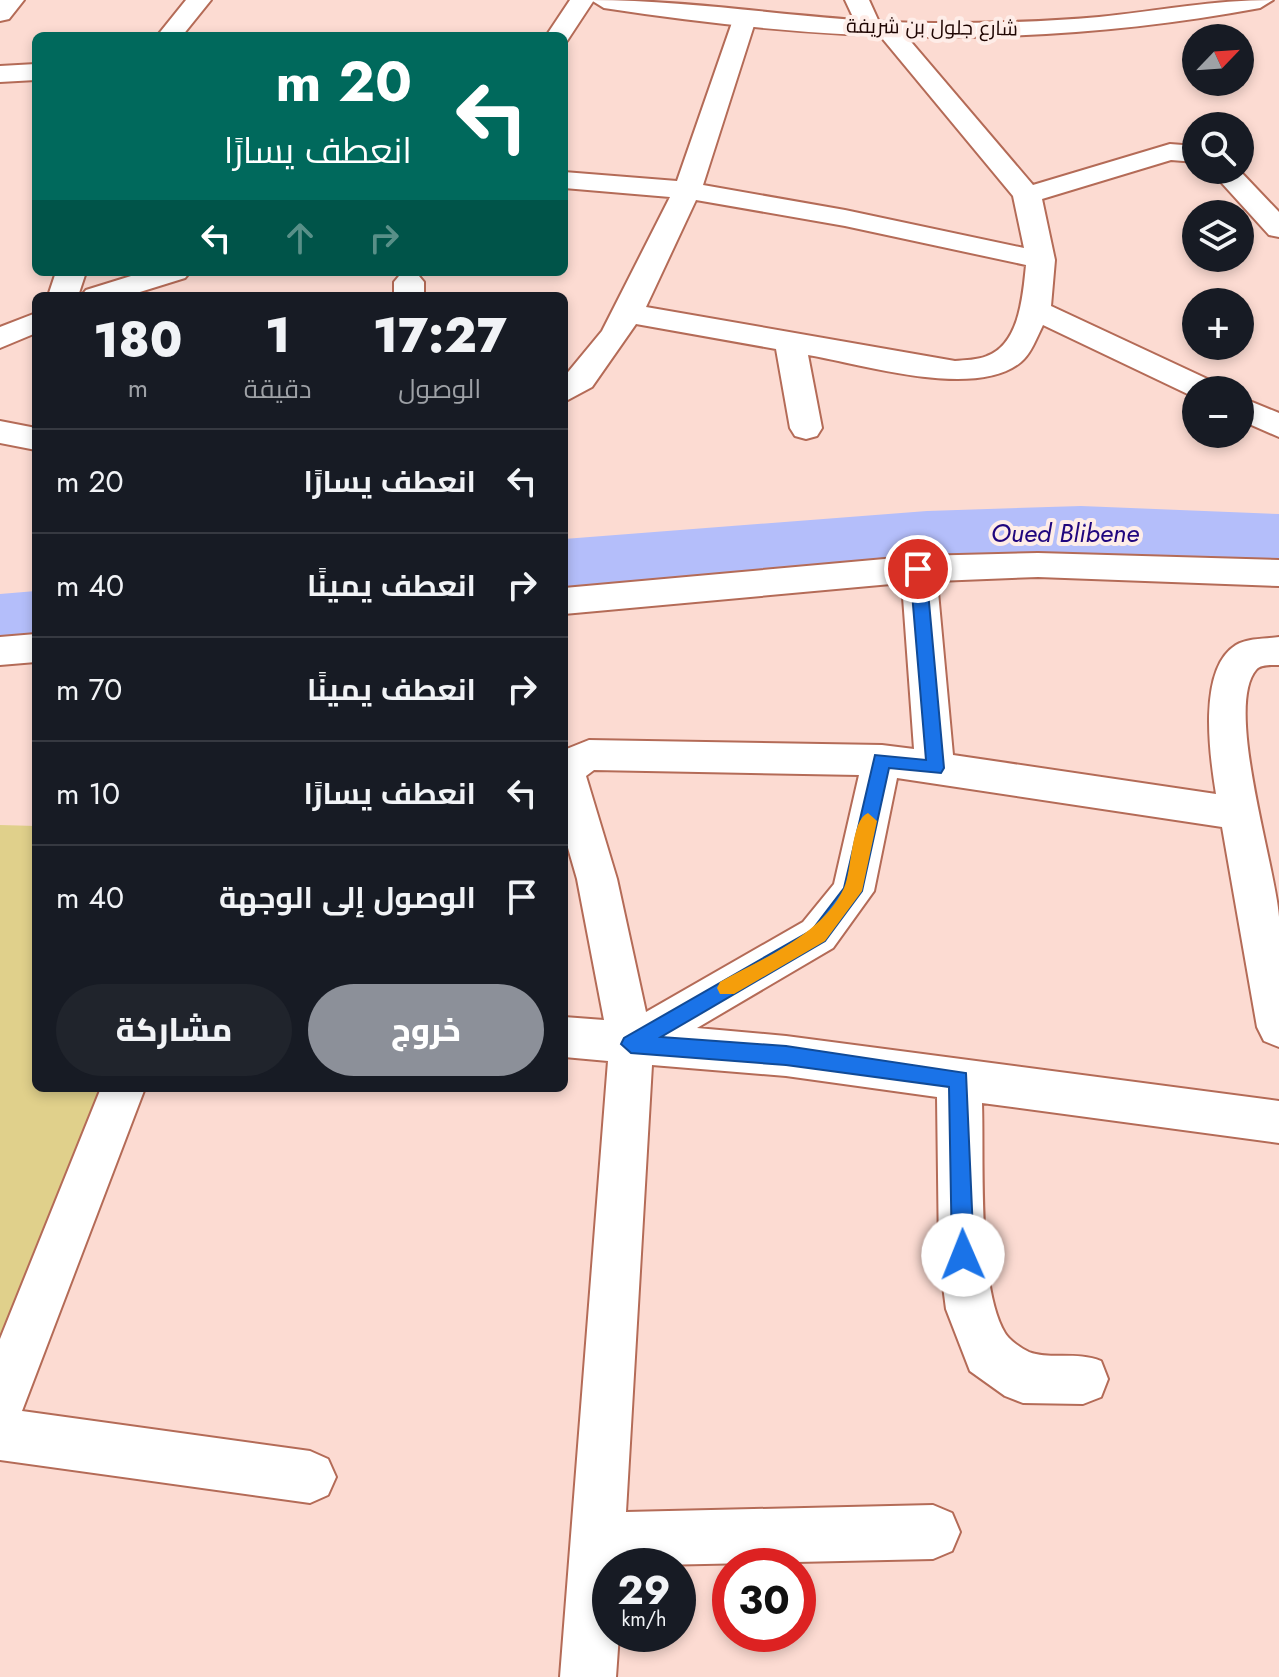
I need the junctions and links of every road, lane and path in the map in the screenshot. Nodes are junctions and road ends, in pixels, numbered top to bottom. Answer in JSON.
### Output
{"nodes":[{"id":1,"x":12,"y":0,"type":"edge"},
{"id":2,"x":199,"y":0,"type":"edge"},
{"id":3,"x":582,"y":0,"type":"edge"},
{"id":4,"x":604,"y":0,"type":"edge"},
{"id":5,"x":857,"y":0,"type":"edge"},
{"id":6,"x":1260,"y":0,"type":"edge"},
{"id":7,"x":0,"y":14,"type":"edge"},
{"id":8,"x":744,"y":19,"type":"junction"},
{"id":9,"x":878,"y":28,"type":"junction"},
{"id":10,"x":172,"y":32,"type":"edge"},
{"id":11,"x":561,"y":32,"type":"edge"},
{"id":12,"x":32,"y":72,"type":"edge"},
{"id":13,"x":0,"y":74,"type":"edge"},
{"id":14,"x":1182,"y":153,"type":"edge"},
{"id":15,"x":568,"y":180,"type":"edge"},
{"id":16,"x":1237,"y":184,"type":"edge"},
{"id":17,"x":687,"y":190,"type":"junction"},
{"id":18,"x":1027,"y":195,"type":"junction"},
{"id":19,"x":1279,"y":229,"type":"edge"},
{"id":20,"x":1041,"y":260,"type":"junction"},
{"id":21,"x":162,"y":276,"type":"edge"},
{"id":22,"x":109,"y":292,"type":"edge"},
{"id":23,"x":1036,"y":310,"type":"junction"},
{"id":24,"x":627,"y":313,"type":"junction"},
{"id":25,"x":32,"y":324,"type":"edge"},
{"id":26,"x":0,"y":338,"type":"edge"},
{"id":27,"x":790,"y":342,"type":"junction"},
{"id":28,"x":1182,"y":379,"type":"edge"},
{"id":29,"x":568,"y":389,"type":"edge"},
{"id":30,"x":1254,"y":414,"type":"edge"},
{"id":31,"x":1279,"y":426,"type":"edge"},
{"id":32,"x":806,"y":428,"type":"dead end"},
{"id":33,"x":0,"y":432,"type":"edge"},
{"id":34,"x":32,"y":438,"type":"edge"},
{"id":35,"x":918,"y":569,"type":"junction"},
{"id":36,"x":1279,"y":573,"type":"edge"},
{"id":37,"x":568,"y":601,"type":"edge"},
{"id":38,"x":32,"y":648,"type":"edge"},
{"id":39,"x":0,"y":651,"type":"edge"},
{"id":40,"x":1279,"y":651,"type":"edge"},
{"id":41,"x":570,"y":759,"type":"edge"},
{"id":42,"x":882,"y":760,"type":"junction"},
{"id":43,"x":935,"y":768,"type":"junction"},
{"id":44,"x":568,"y":779,"type":"edge"},
{"id":45,"x":1241,"y":814,"type":"junction"},
{"id":46,"x":1279,"y":1027,"type":"edge"},
{"id":47,"x":568,"y":1037,"type":"edge"},
{"id":48,"x":631,"y":1044,"type":"junction"},
{"id":49,"x":959,"y":1079,"type":"junction"},
{"id":50,"x":121,"y":1092,"type":"edge"},
{"id":51,"x":1279,"y":1122,"type":"edge"},
{"id":52,"x":1083,"y":1379,"type":"dead end"},
{"id":53,"x":0,"y":1403,"type":"edge"},
{"id":54,"x":0,"y":1434,"type":"edge"},
{"id":55,"x":310,"y":1477,"type":"dead end"},
{"id":56,"x":933,"y":1532,"type":"dead end"},
{"id":57,"x":597,"y":1539,"type":"junction"},
{"id":58,"x":588,"y":1677,"type":"edge"}],
"edges":[{"from":1,"to":7,"type":"street"},
{"from":2,"to":10,"type":"street"},
{"from":3,"to":11,"type":"street"},
{"from":4,"to":8,"type":"main road","name":"شارع جلول بن شريفة"},
{"from":5,"to":9,"type":"street"},
{"from":6,"to":9,"type":"main road","name":"شارع جلول بن شريفة"},
{"from":8,"to":9,"type":"main road","name":"شارع جلول بن شريفة"},
{"from":8,"to":17,"type":"street"},
{"from":9,"to":18,"type":"street"},
{"from":12,"to":13,"type":"street"},
{"from":14,"to":18,"type":"street"},
{"from":15,"to":17,"type":"street"},
{"from":16,"to":19,"type":"street"},
{"from":17,"to":20,"type":"street"},
{"from":17,"to":24,"type":"street"},
{"from":18,"to":20,"type":"street"},
{"from":20,"to":23,"type":"street"},
{"from":21,"to":22,"type":"street"},
{"from":23,"to":27,"type":"street"},
{"from":23,"to":28,"type":"street"},
{"from":24,"to":27,"type":"street"},
{"from":24,"to":29,"type":"street"},
{"from":25,"to":26,"type":"street"},
{"from":27,"to":32,"type":"street"},
{"from":30,"to":31,"type":"street"},
{"from":33,"to":34,"type":"street"},
{"from":35,"to":36,"type":"street"},
{"from":35,"to":37,"type":"street"},
{"from":35,"to":43,"type":"street"},
{"from":38,"to":39,"type":"street"},
{"from":40,"to":45,"type":"street"},
{"from":41,"to":42,"type":"street"},
{"from":42,"to":43,"type":"street"},
{"from":42,"to":48,"type":"street"},
{"from":43,"to":45,"type":"street"},
{"from":44,"to":48,"type":"street"},
{"from":45,"to":46,"type":"street"},
{"from":47,"to":48,"type":"street"},
{"from":48,"to":49,"type":"street"},
{"from":48,"to":57,"type":"street"},
{"from":49,"to":51,"type":"street"},
{"from":49,"to":52,"type":"street"},
{"from":50,"to":53,"type":"street"},
{"from":54,"to":55,"type":"street"},
{"from":56,"to":57,"type":"street"},
{"from":57,"to":58,"type":"street"}]}
